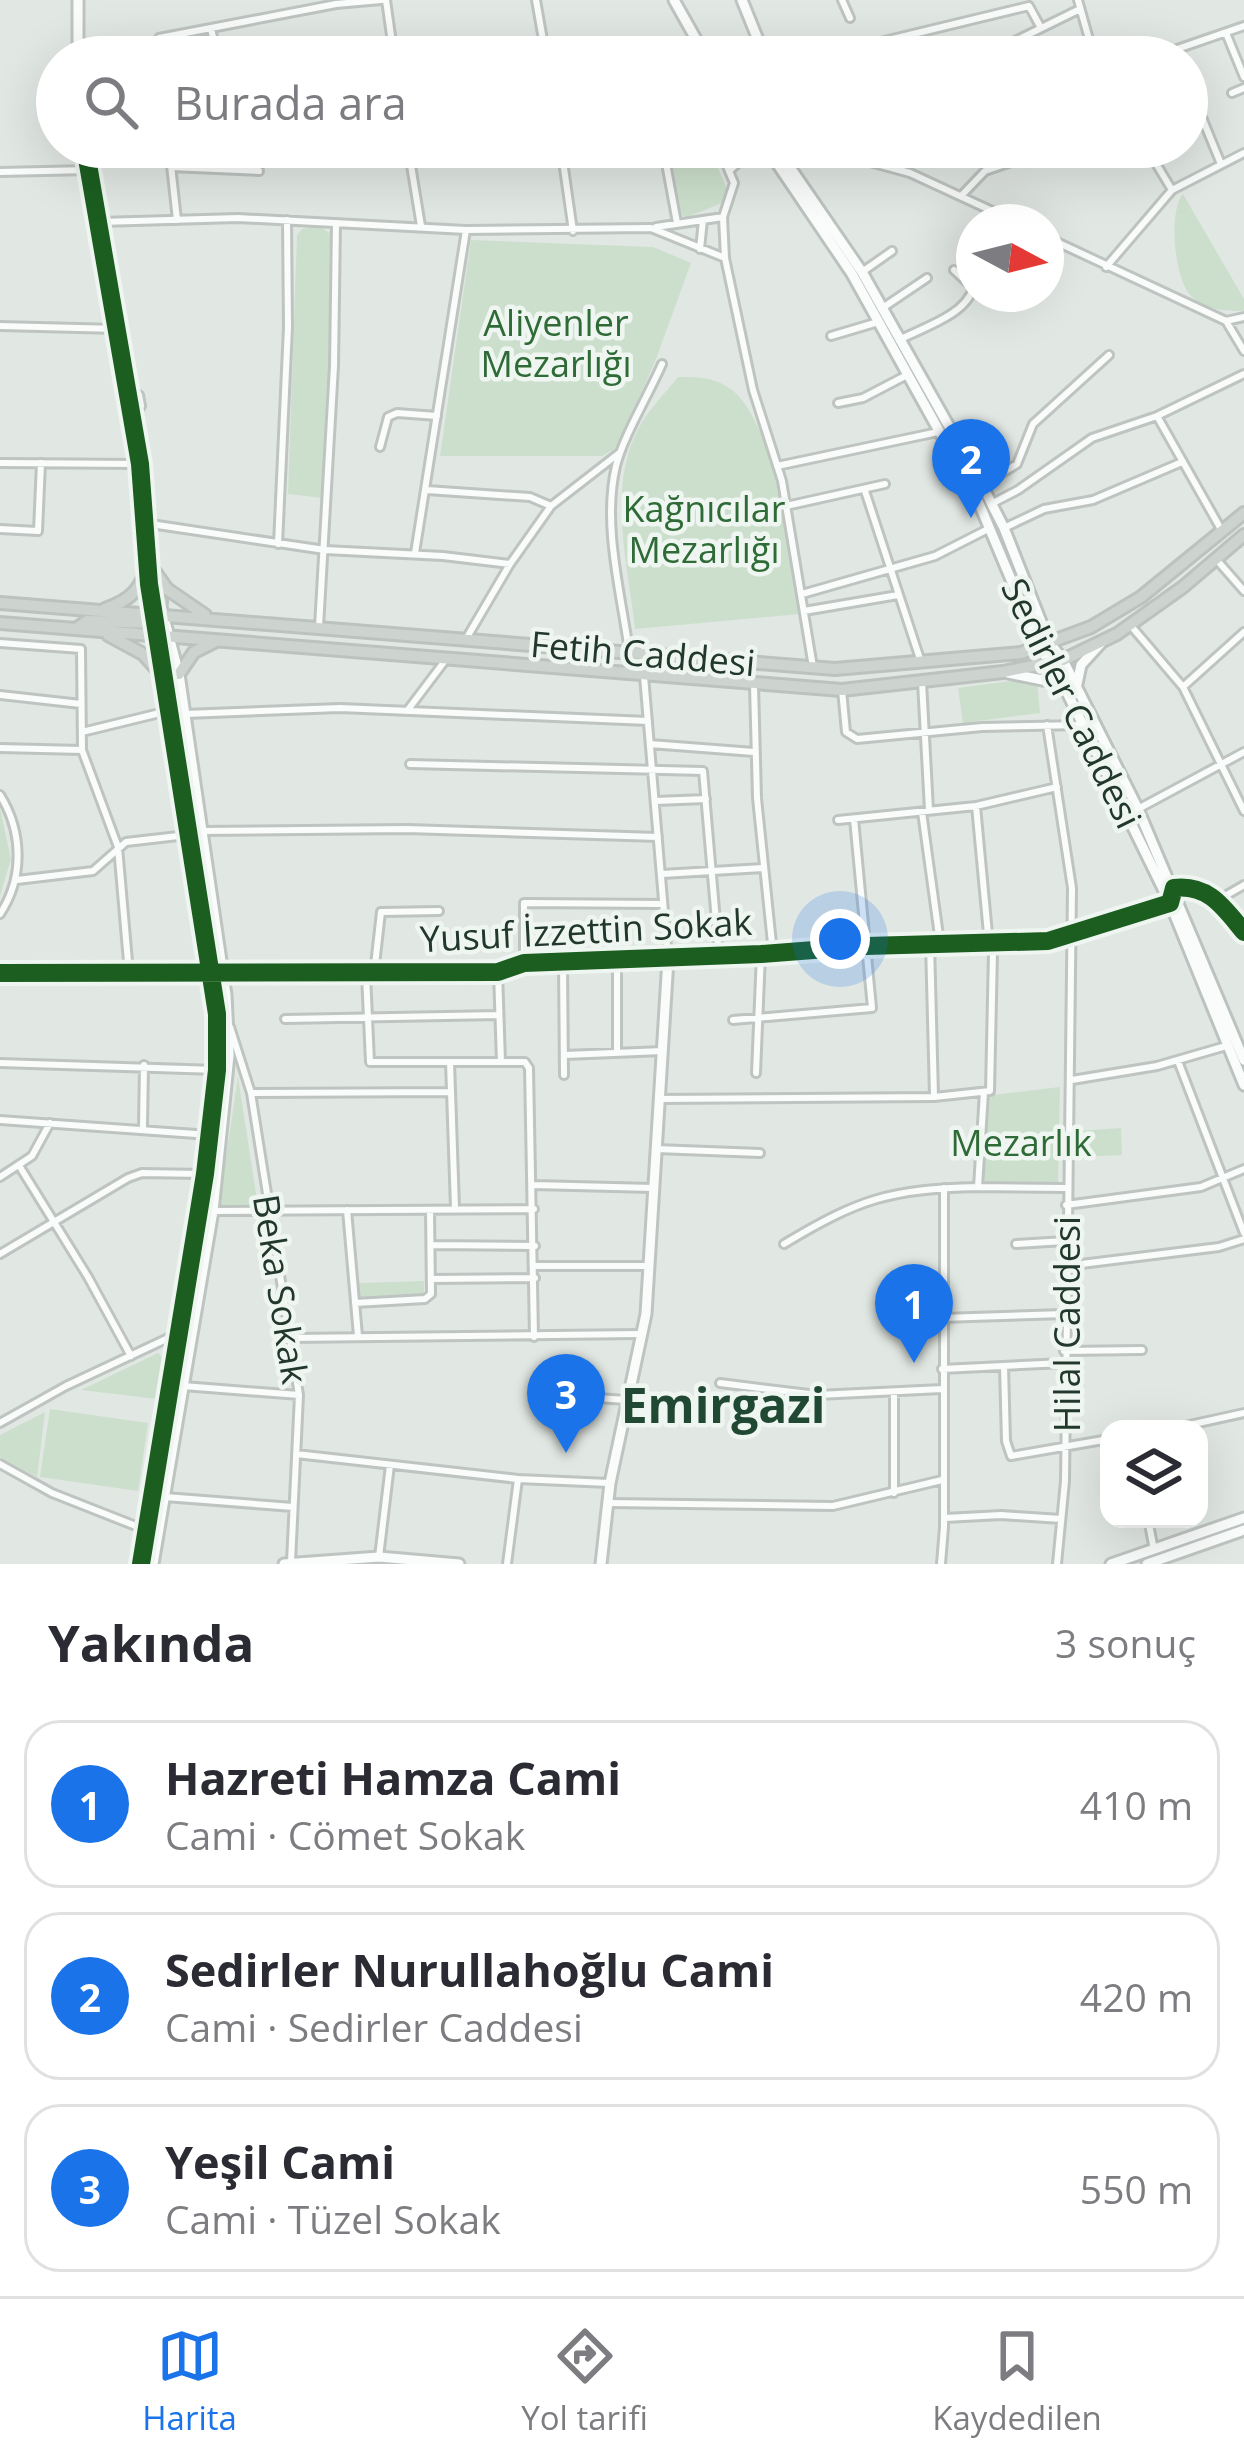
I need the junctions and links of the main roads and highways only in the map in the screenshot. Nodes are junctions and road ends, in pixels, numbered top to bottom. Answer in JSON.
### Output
{"nodes":[{"id":1,"x":1244,"y":513,"type":"edge"},
{"id":2,"x":1244,"y":535,"type":"edge"},
{"id":3,"x":0,"y":603,"type":"edge"},
{"id":4,"x":96,"y":611,"type":"junction"},
{"id":5,"x":160,"y":617,"type":"junction"},
{"id":6,"x":207,"y":617,"type":"junction"},
{"id":7,"x":246,"y":622,"type":"junction"},
{"id":8,"x":0,"y":623,"type":"edge"},
{"id":9,"x":76,"y":629,"type":"junction"},
{"id":10,"x":100,"y":631,"type":"junction"},
{"id":11,"x":219,"y":640,"type":"junction"},
{"id":12,"x":179,"y":674,"type":"road end"},
{"id":13,"x":166,"y":681,"type":"road end"}],
"edges":[{"from":1,"to":7,"type":"main road","name":"Fetih Caddesi"},
{"from":2,"to":11,"type":"main road","name":"Fetih Caddesi"},
{"from":3,"to":4,"type":"main road","name":"Fetih Caddesi"},
{"from":4,"to":5,"type":"main road","name":"Fetih Caddesi"},
{"from":4,"to":6,"type":"main road"},
{"from":5,"to":6,"type":"main road","name":"Fetih Caddesi"},
{"from":5,"to":7,"type":"main road"},
{"from":5,"to":9,"type":"main road"},
{"from":5,"to":10,"type":"main road","name":"Fetih Caddesi"},
{"from":5,"to":11,"type":"main road","name":"Fetih Caddesi"},
{"from":6,"to":7,"type":"main road","name":"Fetih Caddesi"},
{"from":8,"to":9,"type":"main road","name":"Fetih Caddesi"},
{"from":9,"to":10,"type":"main road","name":"Fetih Caddesi"},
{"from":10,"to":13,"type":"main road"},
{"from":11,"to":12,"type":"main road"}]}
